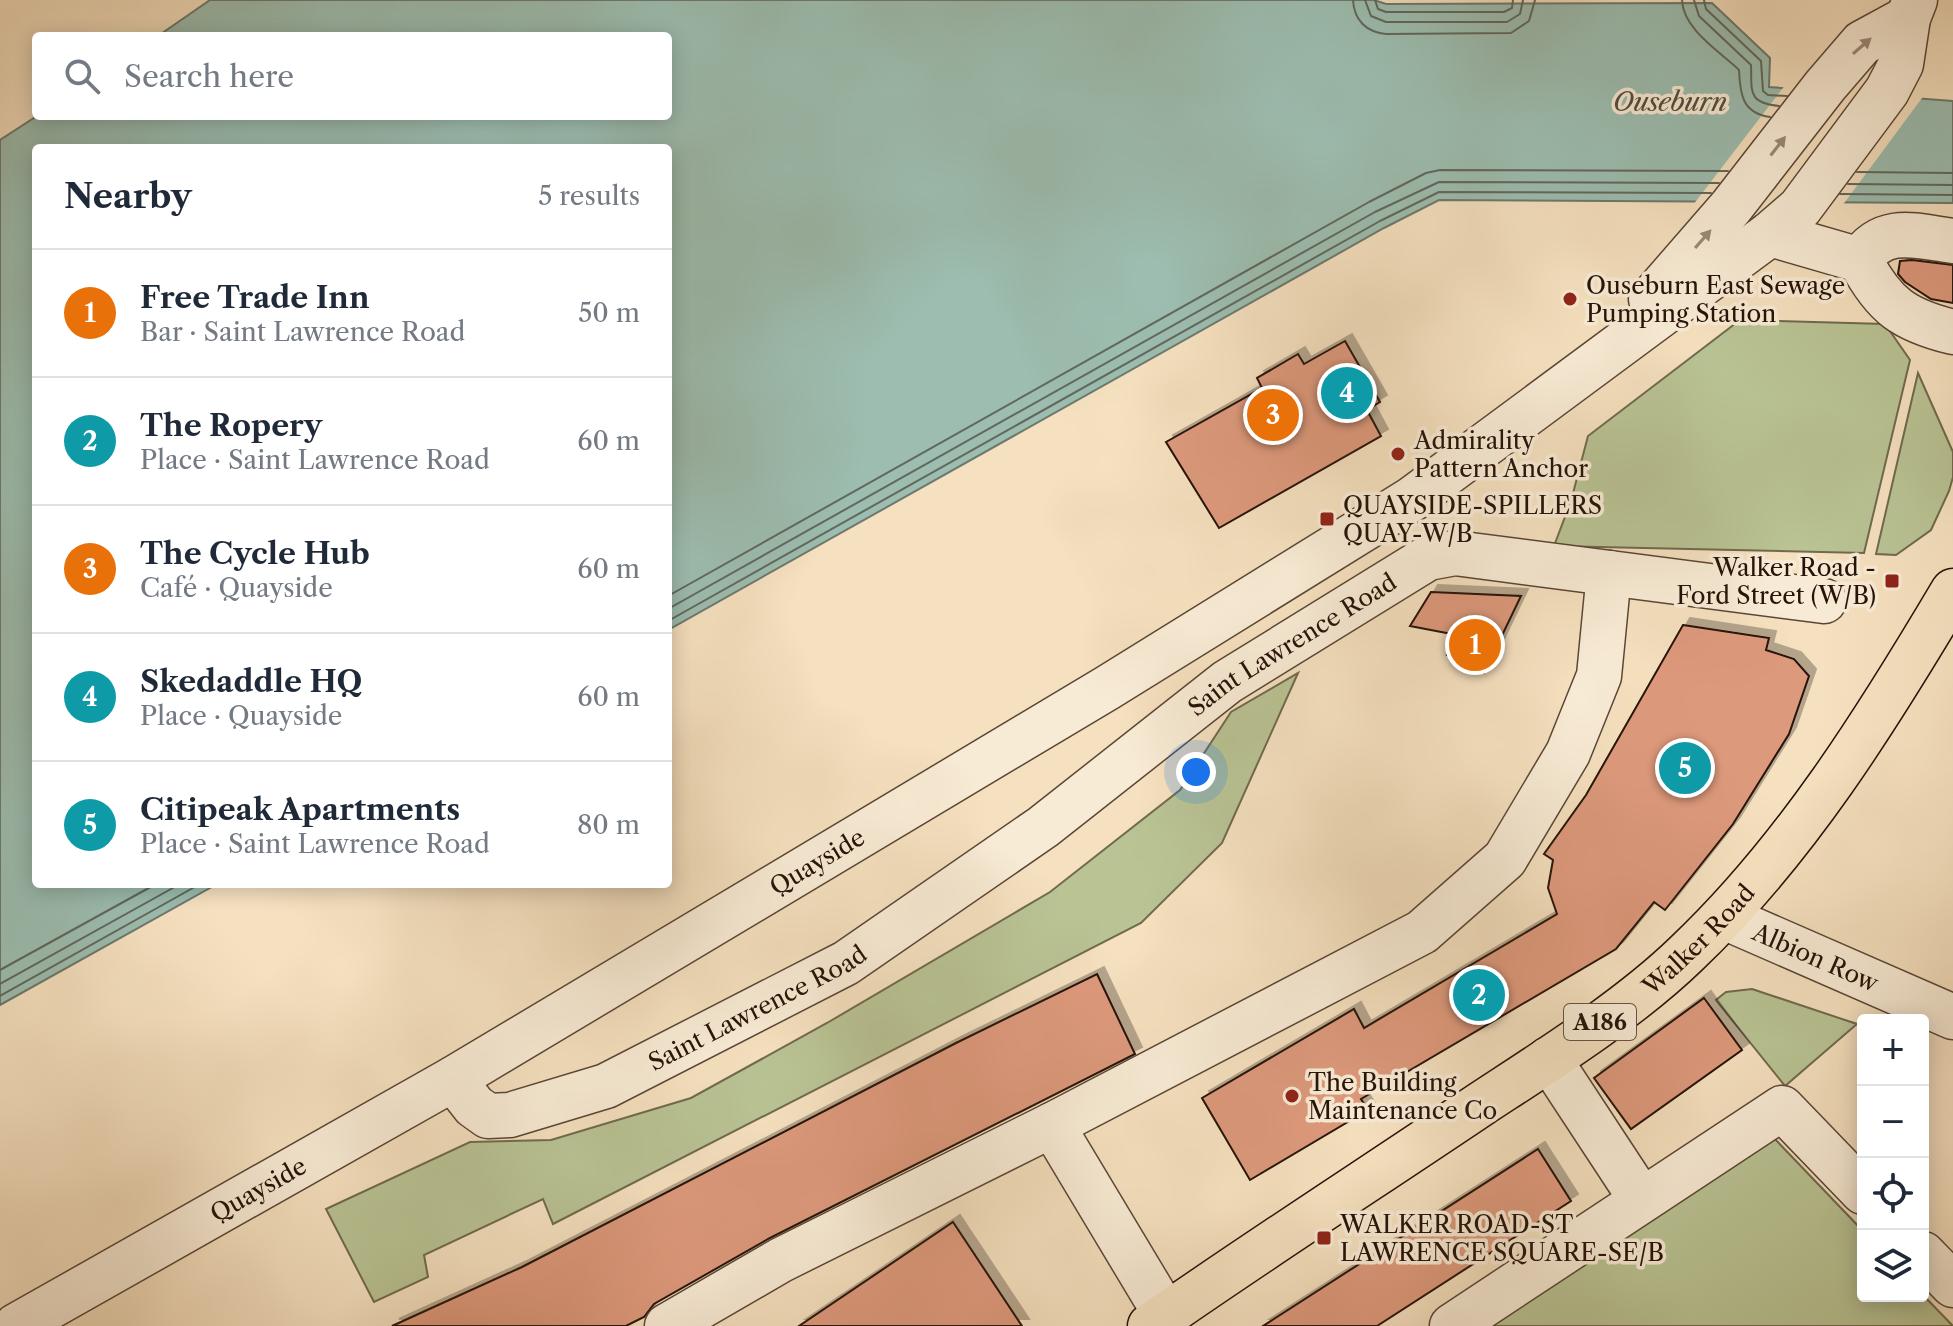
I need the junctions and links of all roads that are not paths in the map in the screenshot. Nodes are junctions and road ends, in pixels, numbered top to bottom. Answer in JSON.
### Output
{"nodes":[{"id":1,"x":1912,"y":9,"type":"edge"},
{"id":2,"x":1785,"y":221,"type":"junction"},
{"id":3,"x":1953,"y":241,"type":"edge"},
{"id":4,"x":1865,"y":253,"type":"junction"},
{"id":5,"x":1953,"y":332,"type":"edge"},
{"id":6,"x":1597,"y":361,"type":"junction"},
{"id":7,"x":1609,"y":573,"type":"junction"},
{"id":8,"x":1824,"y":601,"type":"dead end"},
{"id":9,"x":1950,"y":602,"type":"edge"},
{"id":10,"x":1724,"y":917,"type":"junction"},
{"id":11,"x":1953,"y":1017,"type":"edge"},
{"id":12,"x":1549,"y":1059,"type":"junction"},
{"id":13,"x":453,"y":1079,"type":"junction"},
{"id":14,"x":1052,"y":1125,"type":"junction"},
{"id":15,"x":1857,"y":1186,"type":"edge"},
{"id":16,"x":1641,"y":1199,"type":"junction"},
{"id":17,"x":1929,"y":1260,"type":"edge"},
{"id":18,"x":1953,"y":1285,"type":"edge"},
{"id":19,"x":1158,"y":1320,"type":"edge"},
{"id":20,"x":16,"y":1326,"type":"edge"},
{"id":21,"x":667,"y":1326,"type":"edge"},
{"id":22,"x":1452,"y":1326,"type":"edge"}],
"edges":[{"from":1,"to":2,"type":"street","name":"Quayside"},
{"from":6,"to":1,"type":"street","name":"Quayside","one_way":true},
{"from":2,"to":4,"type":"street"},
{"from":2,"to":6,"type":"street","name":"Quayside"},
{"from":3,"to":4,"type":"street"},
{"from":4,"to":5,"type":"street"},
{"from":6,"to":13,"type":"street","name":"Quayside"},
{"from":7,"to":8,"type":"street","name":"Saint Lawrence Road"},
{"from":7,"to":13,"type":"street","name":"Saint Lawrence Road"},
{"from":7,"to":14,"type":"street"},
{"from":9,"to":10,"type":"main road","name":"Walker Road","number":"A186"},
{"from":10,"to":11,"type":"street","name":"Albion Row"},
{"from":10,"to":12,"type":"main road","name":"Walker Road","number":"A186"},
{"from":12,"to":16,"type":"street"},
{"from":12,"to":19,"type":"main road","name":"Walker Road","number":"A186"},
{"from":13,"to":20,"type":"street","name":"Quayside"},
{"from":14,"to":19,"type":"street"},
{"from":14,"to":21,"type":"street"},
{"from":15,"to":16,"type":"street"},
{"from":16,"to":22,"type":"street"},
{"from":17,"to":18,"type":"street"}]}
